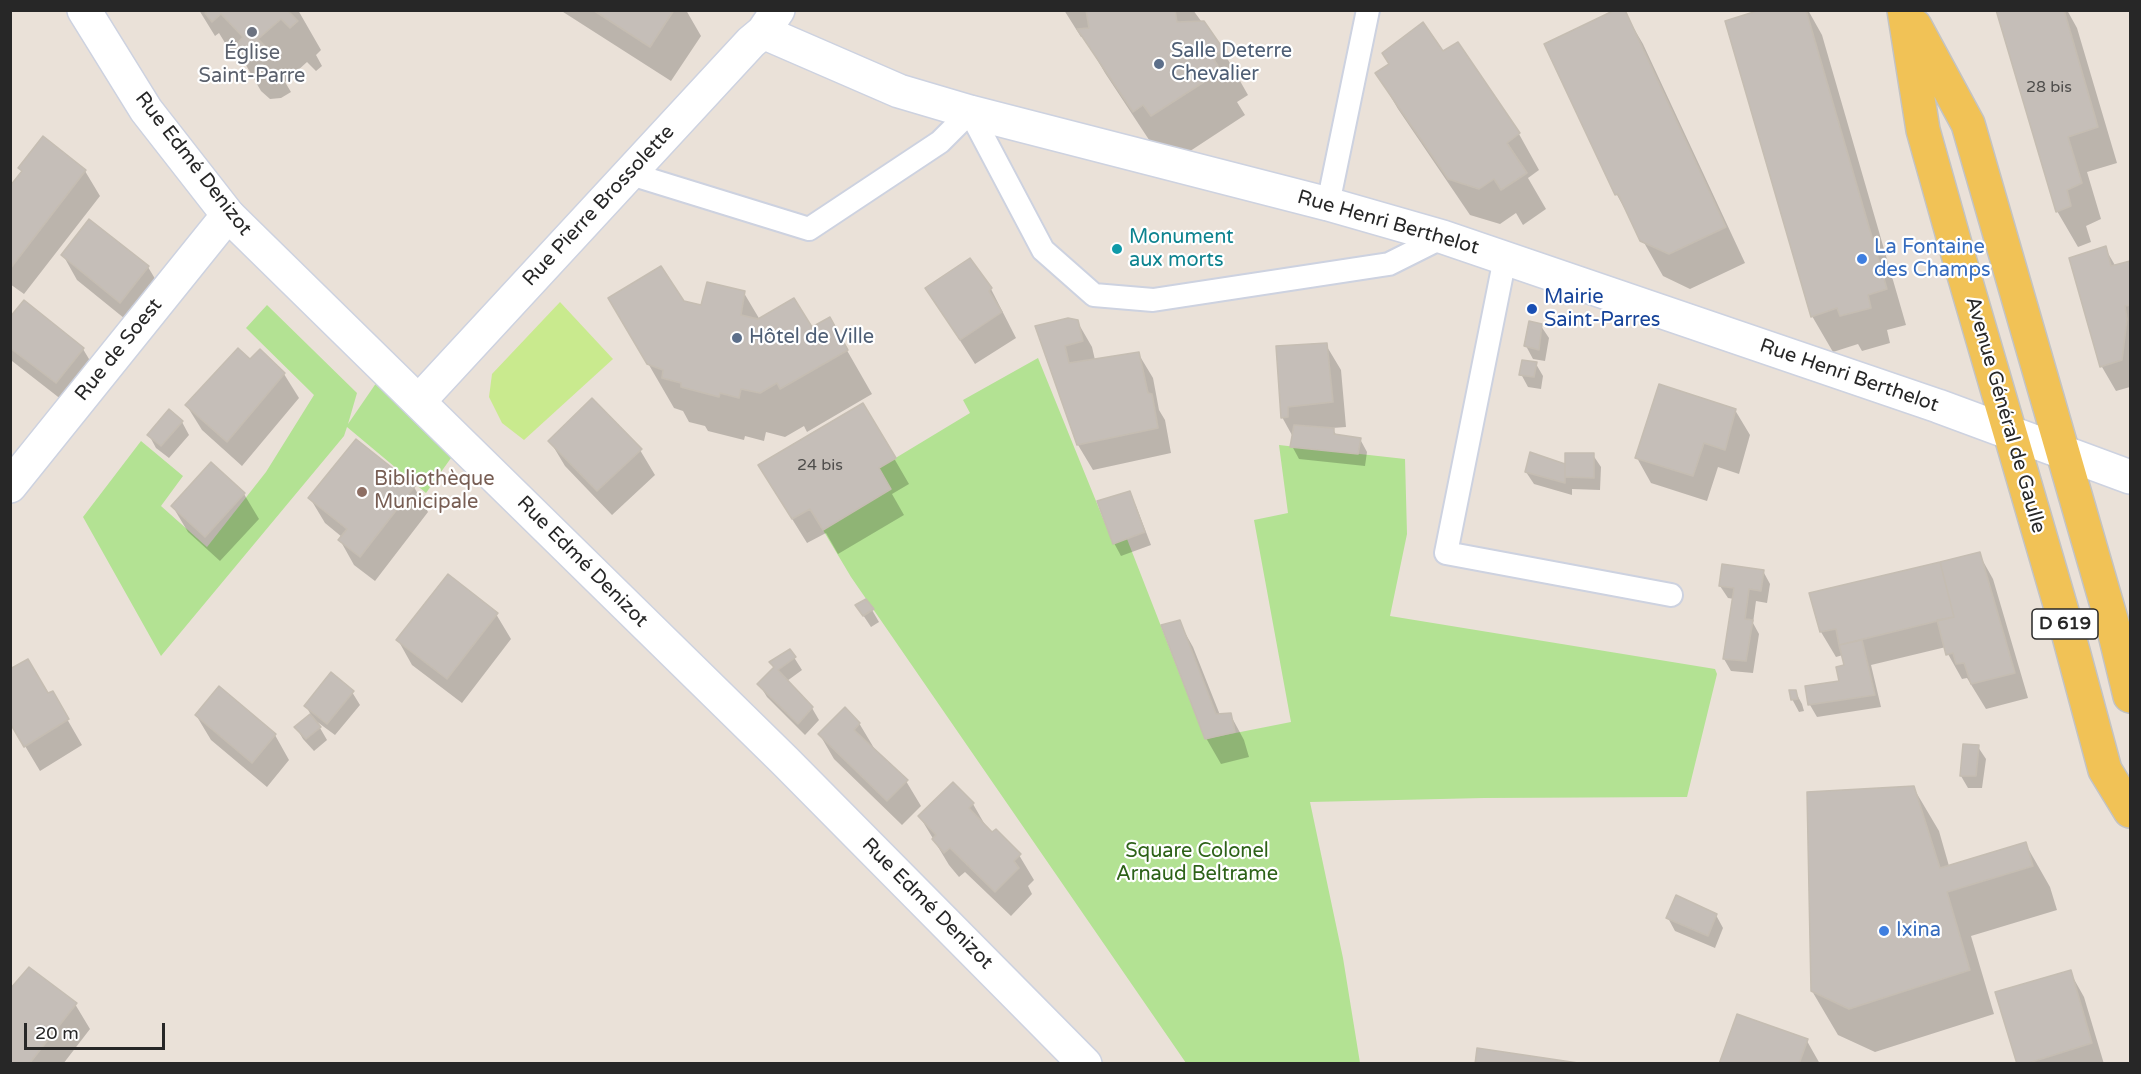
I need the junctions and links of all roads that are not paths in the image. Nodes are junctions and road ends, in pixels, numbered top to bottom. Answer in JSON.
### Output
{"nodes":[{"id":1,"x":84,"y":10,"type":"edge"},
{"id":2,"x":1368,"y":10,"type":"edge"},
{"id":3,"x":1906,"y":10,"type":"edge"},
{"id":4,"x":770,"y":21,"type":"edge"},
{"id":5,"x":970,"y":112,"type":"junction"},
{"id":6,"x":631,"y":174,"type":"junction"},
{"id":7,"x":1329,"y":204,"type":"junction"},
{"id":8,"x":228,"y":215,"type":"junction"},
{"id":9,"x":1443,"y":237,"type":"junction"},
{"id":10,"x":1505,"y":258,"type":"junction"},
{"id":11,"x":419,"y":401,"type":"junction"},
{"id":12,"x":2009,"y":432,"type":"junction"},
{"id":13,"x":2063,"y":451,"type":"junction"},
{"id":14,"x":2130,"y":477,"type":"edge"},
{"id":15,"x":10,"y":486,"type":"edge"},
{"id":16,"x":1671,"y":596,"type":"dead end"},
{"id":17,"x":2130,"y":696,"type":"edge"},
{"id":18,"x":2130,"y":811,"type":"edge"},
{"id":19,"x":1085,"y":1064,"type":"edge"}],
"edges":[{"from":1,"to":8,"type":"street","name":"Rue Edmé Denizot"},
{"from":2,"to":7,"type":"lane"},
{"from":3,"to":12,"type":"main road","name":"Avenue Général de Gaulle","number":"D 619"},
{"from":3,"to":13,"type":"main road","name":"Avenue Général de Gaulle","number":"D 619"},
{"from":4,"to":5,"type":"street","name":"Rue Henri Berthelot"},
{"from":4,"to":6,"type":"street","name":"Rue Pierre Brossolette"},
{"from":5,"to":6,"type":"lane"},
{"from":5,"to":7,"type":"street","name":"Rue Henri Berthelot"},
{"from":5,"to":9,"type":"lane"},
{"from":6,"to":11,"type":"street","name":"Rue Pierre Brossolette"},
{"from":7,"to":9,"type":"street","name":"Rue Henri Berthelot"},
{"from":8,"to":11,"type":"street","name":"Rue Edmé Denizot"},
{"from":8,"to":15,"type":"street","name":"Rue de Soest"},
{"from":9,"to":10,"type":"street","name":"Rue Henri Berthelot"},
{"from":10,"to":12,"type":"street","name":"Rue Henri Berthelot"},
{"from":10,"to":16,"type":"lane"},
{"from":11,"to":19,"type":"street","name":"Rue Edmé Denizot"},
{"from":12,"to":13,"type":"street","name":"Rue Henri Berthelot"},
{"from":12,"to":18,"type":"main road","name":"Avenue Général de Gaulle","number":"D 619"},
{"from":13,"to":14,"type":"street","name":"Rue Henri Berthelot"},
{"from":13,"to":17,"type":"main road","name":"Avenue Général de Gaulle","number":"D 619"}]}
